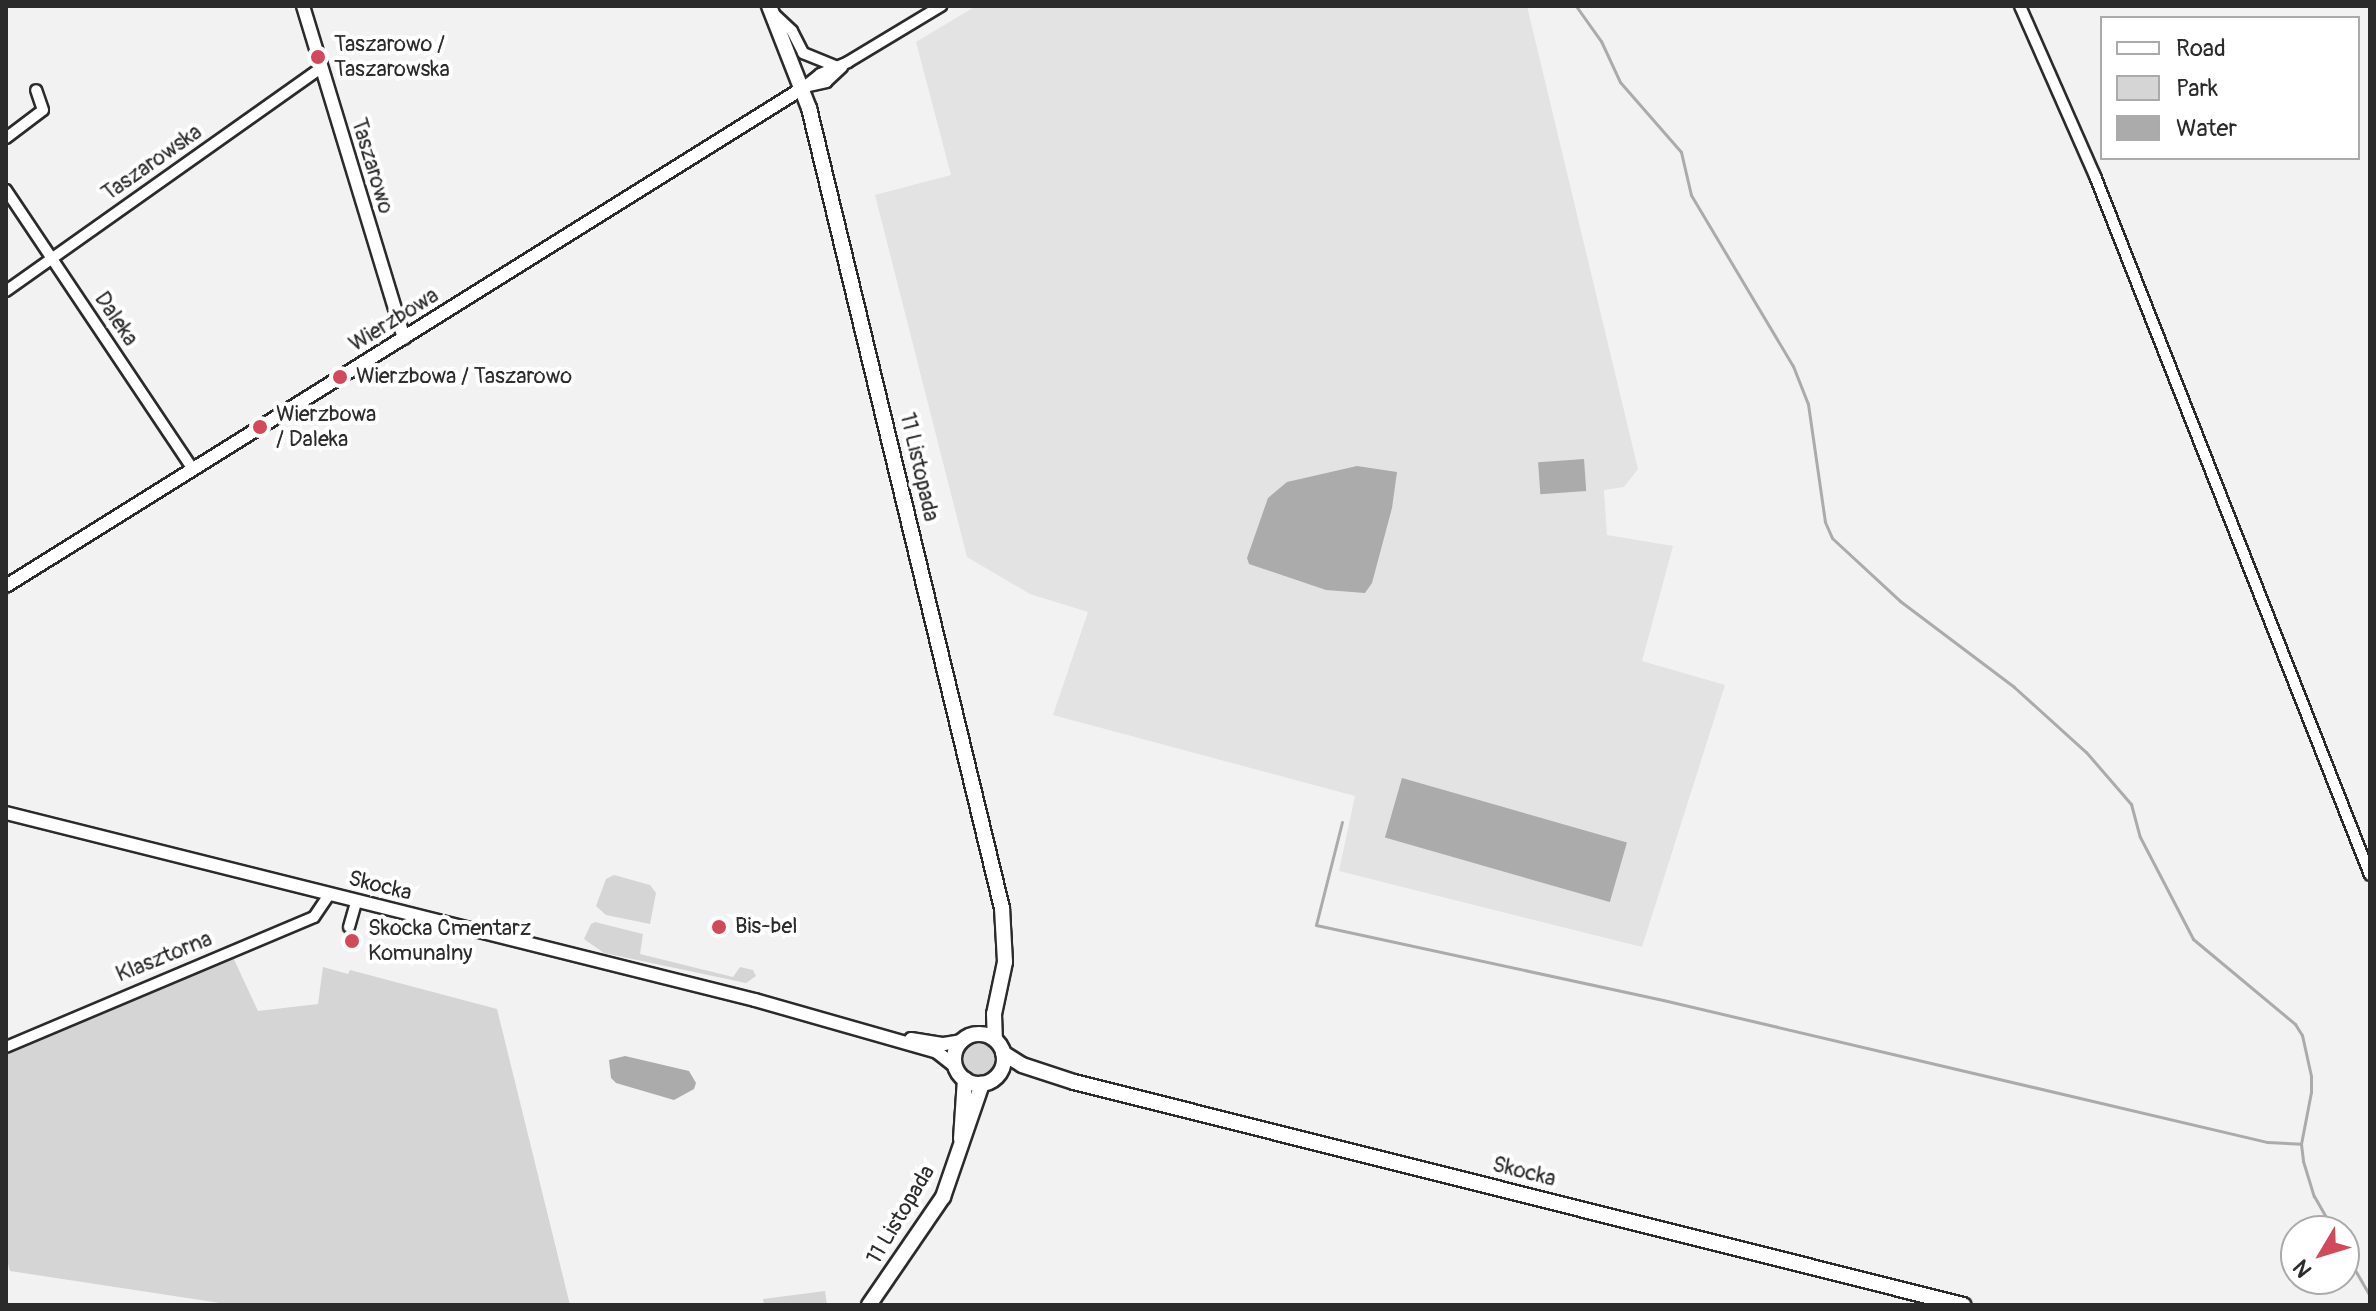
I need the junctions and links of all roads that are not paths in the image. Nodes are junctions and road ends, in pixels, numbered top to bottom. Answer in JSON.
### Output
{"nodes":[{"id":1,"x":303,"y":6,"type":"edge"},
{"id":2,"x":941,"y":6,"type":"edge"},
{"id":3,"x":2020,"y":6,"type":"edge"},
{"id":4,"x":770,"y":8,"type":"edge"},
{"id":5,"x":843,"y":64,"type":"junction"},
{"id":6,"x":321,"y":68,"type":"junction"},
{"id":7,"x":803,"y":88,"type":"junction"},
{"id":8,"x":36,"y":90,"type":"dead end"},
{"id":9,"x":6,"y":138,"type":"edge"},
{"id":10,"x":6,"y":190,"type":"edge"},
{"id":11,"x":52,"y":259,"type":"junction"},
{"id":12,"x":6,"y":291,"type":"edge"},
{"id":13,"x":404,"y":338,"type":"junction"},
{"id":14,"x":193,"y":469,"type":"junction"},
{"id":15,"x":6,"y":586,"type":"edge"},
{"id":16,"x":6,"y":813,"type":"edge"},
{"id":17,"x":2370,"y":875,"type":"edge"},
{"id":18,"x":329,"y":895,"type":"junction"},
{"id":19,"x":356,"y":902,"type":"junction"},
{"id":20,"x":349,"y":927,"type":"dead end"},
{"id":21,"x":1005,"y":945,"type":"junction"},
{"id":22,"x":884,"y":1035,"type":"junction"},
{"id":23,"x":967,"y":1038,"type":"junction"},
{"id":24,"x":995,"y":1039,"type":"junction"},
{"id":25,"x":6,"y":1047,"type":"edge"},
{"id":26,"x":1003,"y":1053,"type":"junction"},
{"id":27,"x":955,"y":1066,"type":"junction"},
{"id":28,"x":998,"y":1075,"type":"junction"},
{"id":29,"x":965,"y":1079,"type":"junction"},
{"id":30,"x":1074,"y":1082,"type":"junction"},
{"id":31,"x":982,"y":1084,"type":"junction"},
{"id":32,"x":961,"y":1143,"type":"junction"},
{"id":33,"x":869,"y":1305,"type":"edge"},
{"id":34,"x":1963,"y":1305,"type":"edge"}],
"edges":[{"from":1,"to":6,"type":"street","name":"Taszarowo"},
{"from":2,"to":5,"type":"street"},
{"from":3,"to":17,"type":"street"},
{"from":4,"to":5,"type":"street"},
{"from":4,"to":7,"type":"main road","name":"11 Listopada"},
{"from":5,"to":7,"type":"street"},
{"from":6,"to":11,"type":"street","name":"Taszarowska"},
{"from":6,"to":13,"type":"street","name":"Taszarowo"},
{"from":7,"to":13,"type":"street","name":"Wierzbowa"},
{"from":7,"to":21,"type":"main road","name":"11 Listopada"},
{"from":8,"to":9,"type":"street"},
{"from":10,"to":11,"type":"street","name":"Daleka"},
{"from":11,"to":12,"type":"street","name":"Taszarowska"},
{"from":11,"to":14,"type":"street","name":"Daleka"},
{"from":13,"to":14,"type":"street","name":"Wierzbowa"},
{"from":14,"to":15,"type":"street","name":"Wierzbowa"},
{"from":16,"to":18,"type":"street","name":"Skocka"},
{"from":18,"to":19,"type":"street","name":"Skocka"},
{"from":18,"to":25,"type":"street","name":"Klasztorna"},
{"from":19,"to":20,"type":"street"},
{"from":19,"to":22,"type":"street","name":"Skocka"},
{"from":21,"to":23,"type":"main road","name":"11 Listopada"},
{"from":21,"to":24,"type":"main road","name":"11 Listopada"},
{"from":22,"to":23,"type":"street","name":"Skocka"},
{"from":22,"to":27,"type":"street","name":"Skocka"},
{"from":23,"to":24,"type":"main road"},
{"from":23,"to":27,"type":"main road"},
{"from":24,"to":26,"type":"main road"},
{"from":26,"to":28,"type":"main road"},
{"from":26,"to":30,"type":"main road","name":"Skocka"},
{"from":27,"to":29,"type":"main road"},
{"from":28,"to":30,"type":"main road","name":"Skocka"},
{"from":28,"to":31,"type":"main road"},
{"from":29,"to":31,"type":"main road"},
{"from":29,"to":32,"type":"main road","name":"11 Listopada"},
{"from":30,"to":34,"type":"main road","name":"Skocka"},
{"from":31,"to":32,"type":"main road","name":"11 Listopada"},
{"from":32,"to":33,"type":"main road","name":"11 Listopada"}]}
